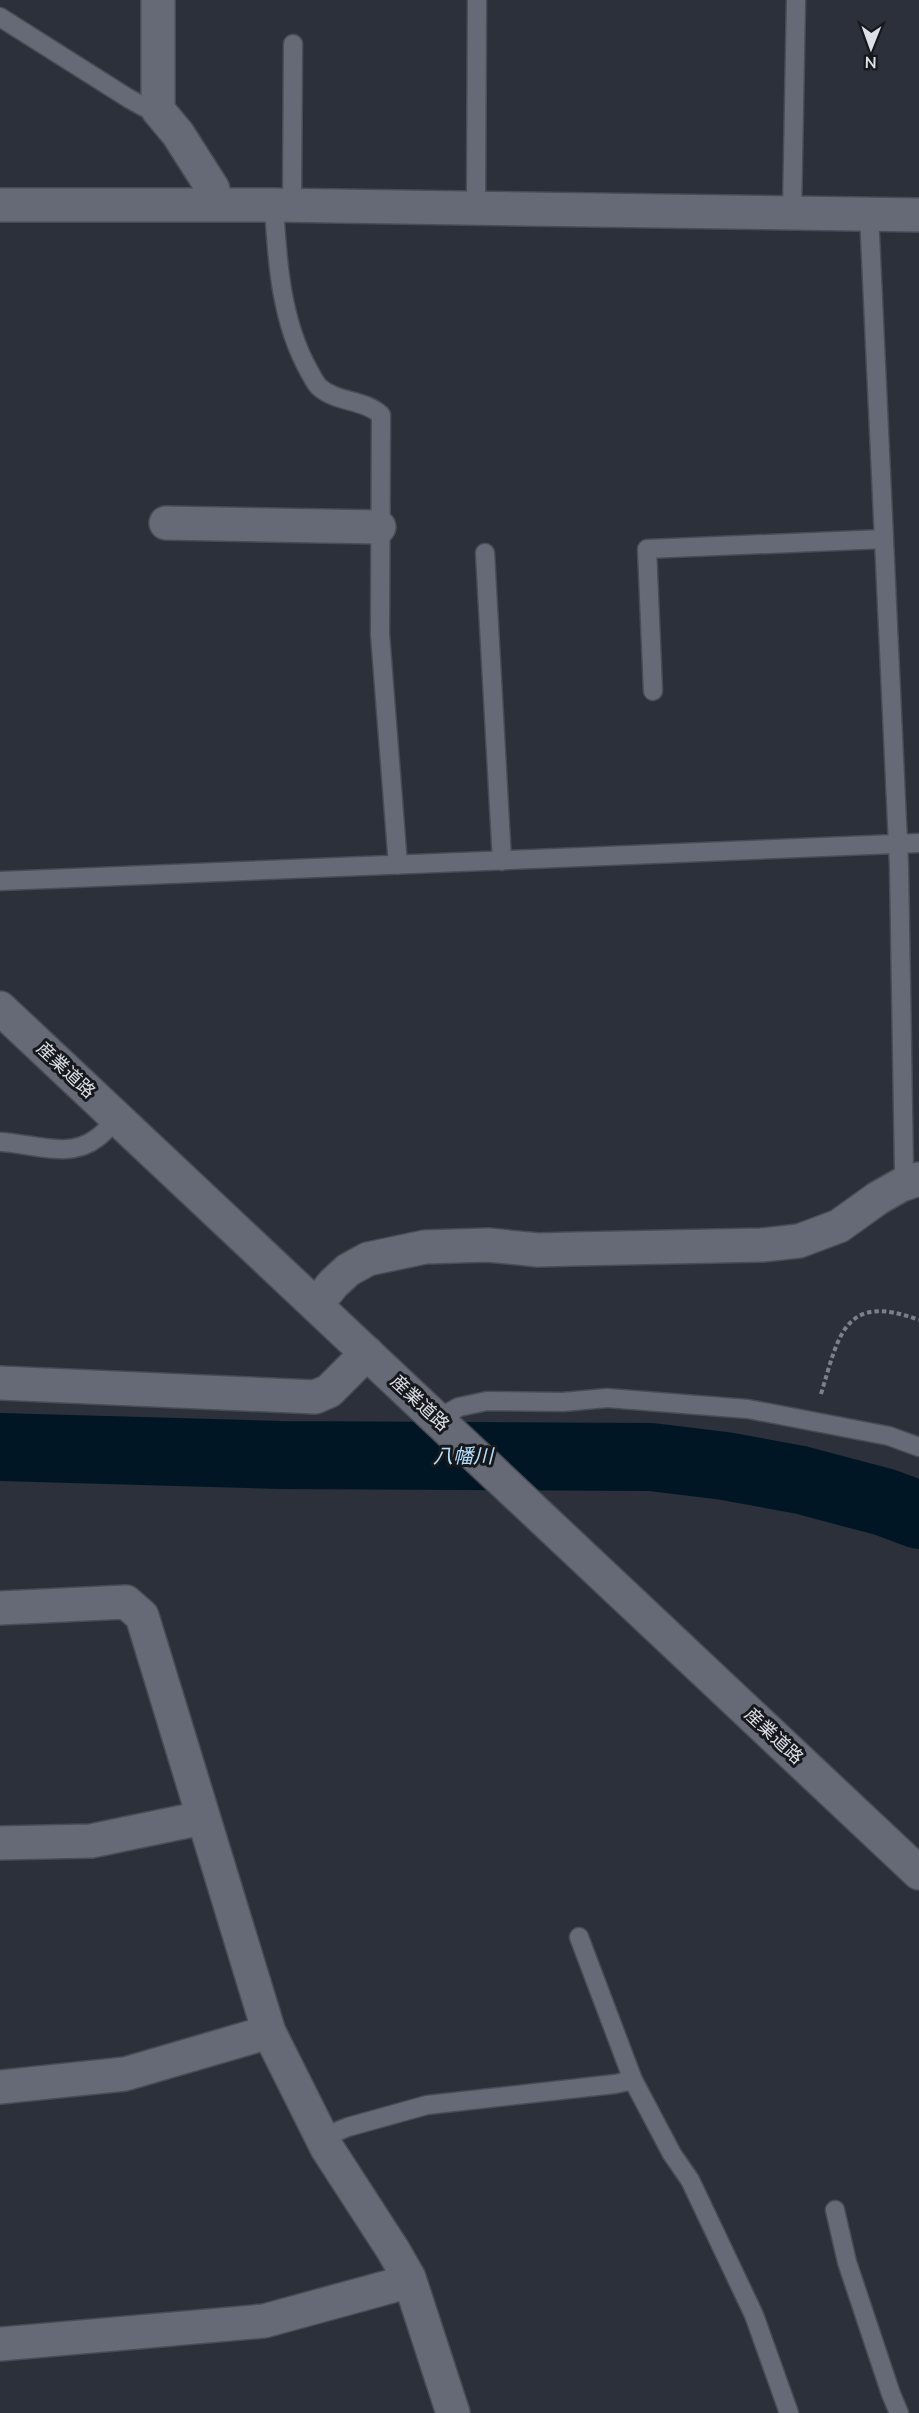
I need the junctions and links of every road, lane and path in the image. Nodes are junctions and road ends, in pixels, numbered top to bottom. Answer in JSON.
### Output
{"nodes":[{"id":1,"x":158,"y":0,"type":"edge"},
{"id":2,"x":477,"y":0,"type":"edge"},
{"id":3,"x":796,"y":0,"type":"edge"},
{"id":4,"x":0,"y":17,"type":"edge"},
{"id":5,"x":293,"y":44,"type":"dead end"},
{"id":6,"x":158,"y":110,"type":"junction"},
{"id":7,"x":212,"y":204,"type":"junction"},
{"id":8,"x":0,"y":205,"type":"edge"},
{"id":9,"x":283,"y":205,"type":"junction"},
{"id":10,"x":476,"y":208,"type":"junction"},
{"id":11,"x":792,"y":212,"type":"junction"},
{"id":12,"x":869,"y":213,"type":"junction"},
{"id":13,"x":919,"y":215,"type":"edge"},
{"id":14,"x":166,"y":523,"type":"dead end"},
{"id":15,"x":379,"y":527,"type":"junction"},
{"id":16,"x":884,"y":539,"type":"junction"},
{"id":17,"x":485,"y":553,"type":"dead end"},
{"id":18,"x":653,"y":691,"type":"dead end"},
{"id":19,"x":919,"y":843,"type":"edge"},
{"id":20,"x":898,"y":844,"type":"junction"},
{"id":21,"x":502,"y":861,"type":"junction"},
{"id":22,"x":398,"y":865,"type":"junction"},
{"id":23,"x":0,"y":882,"type":"edge"},
{"id":24,"x":0,"y":1008,"type":"edge"},
{"id":25,"x":117,"y":1118,"type":"junction"},
{"id":26,"x":0,"y":1142,"type":"edge"},
{"id":27,"x":914,"y":1181,"type":"edge"},
{"id":28,"x":316,"y":1305,"type":"junction"},
{"id":29,"x":919,"y":1320,"type":"edge"},
{"id":30,"x":368,"y":1353,"type":"junction"},
{"id":31,"x":0,"y":1383,"type":"edge"},
{"id":32,"x":437,"y":1419,"type":"junction"},
{"id":33,"x":812,"y":1423,"type":"junction"},
{"id":34,"x":919,"y":1447,"type":"edge"},
{"id":35,"x":0,"y":1608,"type":"edge"},
{"id":36,"x":202,"y":1818,"type":"junction"},
{"id":37,"x":0,"y":1843,"type":"edge"},
{"id":38,"x":919,"y":1873,"type":"edge"},
{"id":39,"x":579,"y":1937,"type":"dead end"},
{"id":40,"x":269,"y":2032,"type":"junction"},
{"id":41,"x":633,"y":2080,"type":"junction"},
{"id":42,"x":0,"y":2087,"type":"edge"},
{"id":43,"x":321,"y":2138,"type":"junction"},
{"id":44,"x":835,"y":2210,"type":"dead end"},
{"id":45,"x":409,"y":2278,"type":"junction"},
{"id":46,"x":0,"y":2344,"type":"edge"},
{"id":47,"x":453,"y":2413,"type":"edge"},
{"id":48,"x":789,"y":2413,"type":"edge"},
{"id":49,"x":899,"y":2413,"type":"edge"}],
"edges":[{"from":1,"to":6,"type":"street"},
{"from":2,"to":10,"type":"lane"},
{"from":3,"to":11,"type":"lane"},
{"from":4,"to":6,"type":"lane"},
{"from":5,"to":9,"type":"lane"},
{"from":6,"to":7,"type":"street"},
{"from":7,"to":8,"type":"street"},
{"from":7,"to":9,"type":"street"},
{"from":9,"to":10,"type":"street"},
{"from":9,"to":15,"type":"lane"},
{"from":10,"to":11,"type":"street"},
{"from":11,"to":12,"type":"street"},
{"from":12,"to":13,"type":"street"},
{"from":12,"to":16,"type":"lane"},
{"from":14,"to":15,"type":"street"},
{"from":15,"to":22,"type":"lane"},
{"from":16,"to":18,"type":"lane"},
{"from":16,"to":20,"type":"lane"},
{"from":17,"to":21,"type":"lane"},
{"from":19,"to":20,"type":"lane"},
{"from":20,"to":21,"type":"lane"},
{"from":20,"to":27,"type":"lane"},
{"from":21,"to":22,"type":"lane"},
{"from":22,"to":23,"type":"lane"},
{"from":24,"to":25,"type":"street","name":"産業道路"},
{"from":25,"to":26,"type":"lane"},
{"from":25,"to":28,"type":"street","name":"産業道路"},
{"from":27,"to":28,"type":"street"},
{"from":28,"to":30,"type":"street","name":"産業道路"},
{"from":29,"to":33,"type":"path"},
{"from":30,"to":31,"type":"street"},
{"from":30,"to":32,"type":"street","name":"産業道路"},
{"from":32,"to":33,"type":"lane"},
{"from":32,"to":38,"type":"street","name":"産業道路"},
{"from":33,"to":34,"type":"lane"},
{"from":35,"to":36,"type":"street"},
{"from":36,"to":37,"type":"street"},
{"from":36,"to":40,"type":"street"},
{"from":39,"to":41,"type":"lane"},
{"from":40,"to":42,"type":"street"},
{"from":40,"to":43,"type":"street"},
{"from":41,"to":43,"type":"lane"},
{"from":41,"to":48,"type":"lane"},
{"from":43,"to":45,"type":"street"},
{"from":44,"to":49,"type":"lane"},
{"from":45,"to":46,"type":"street"},
{"from":45,"to":47,"type":"street"}]}
